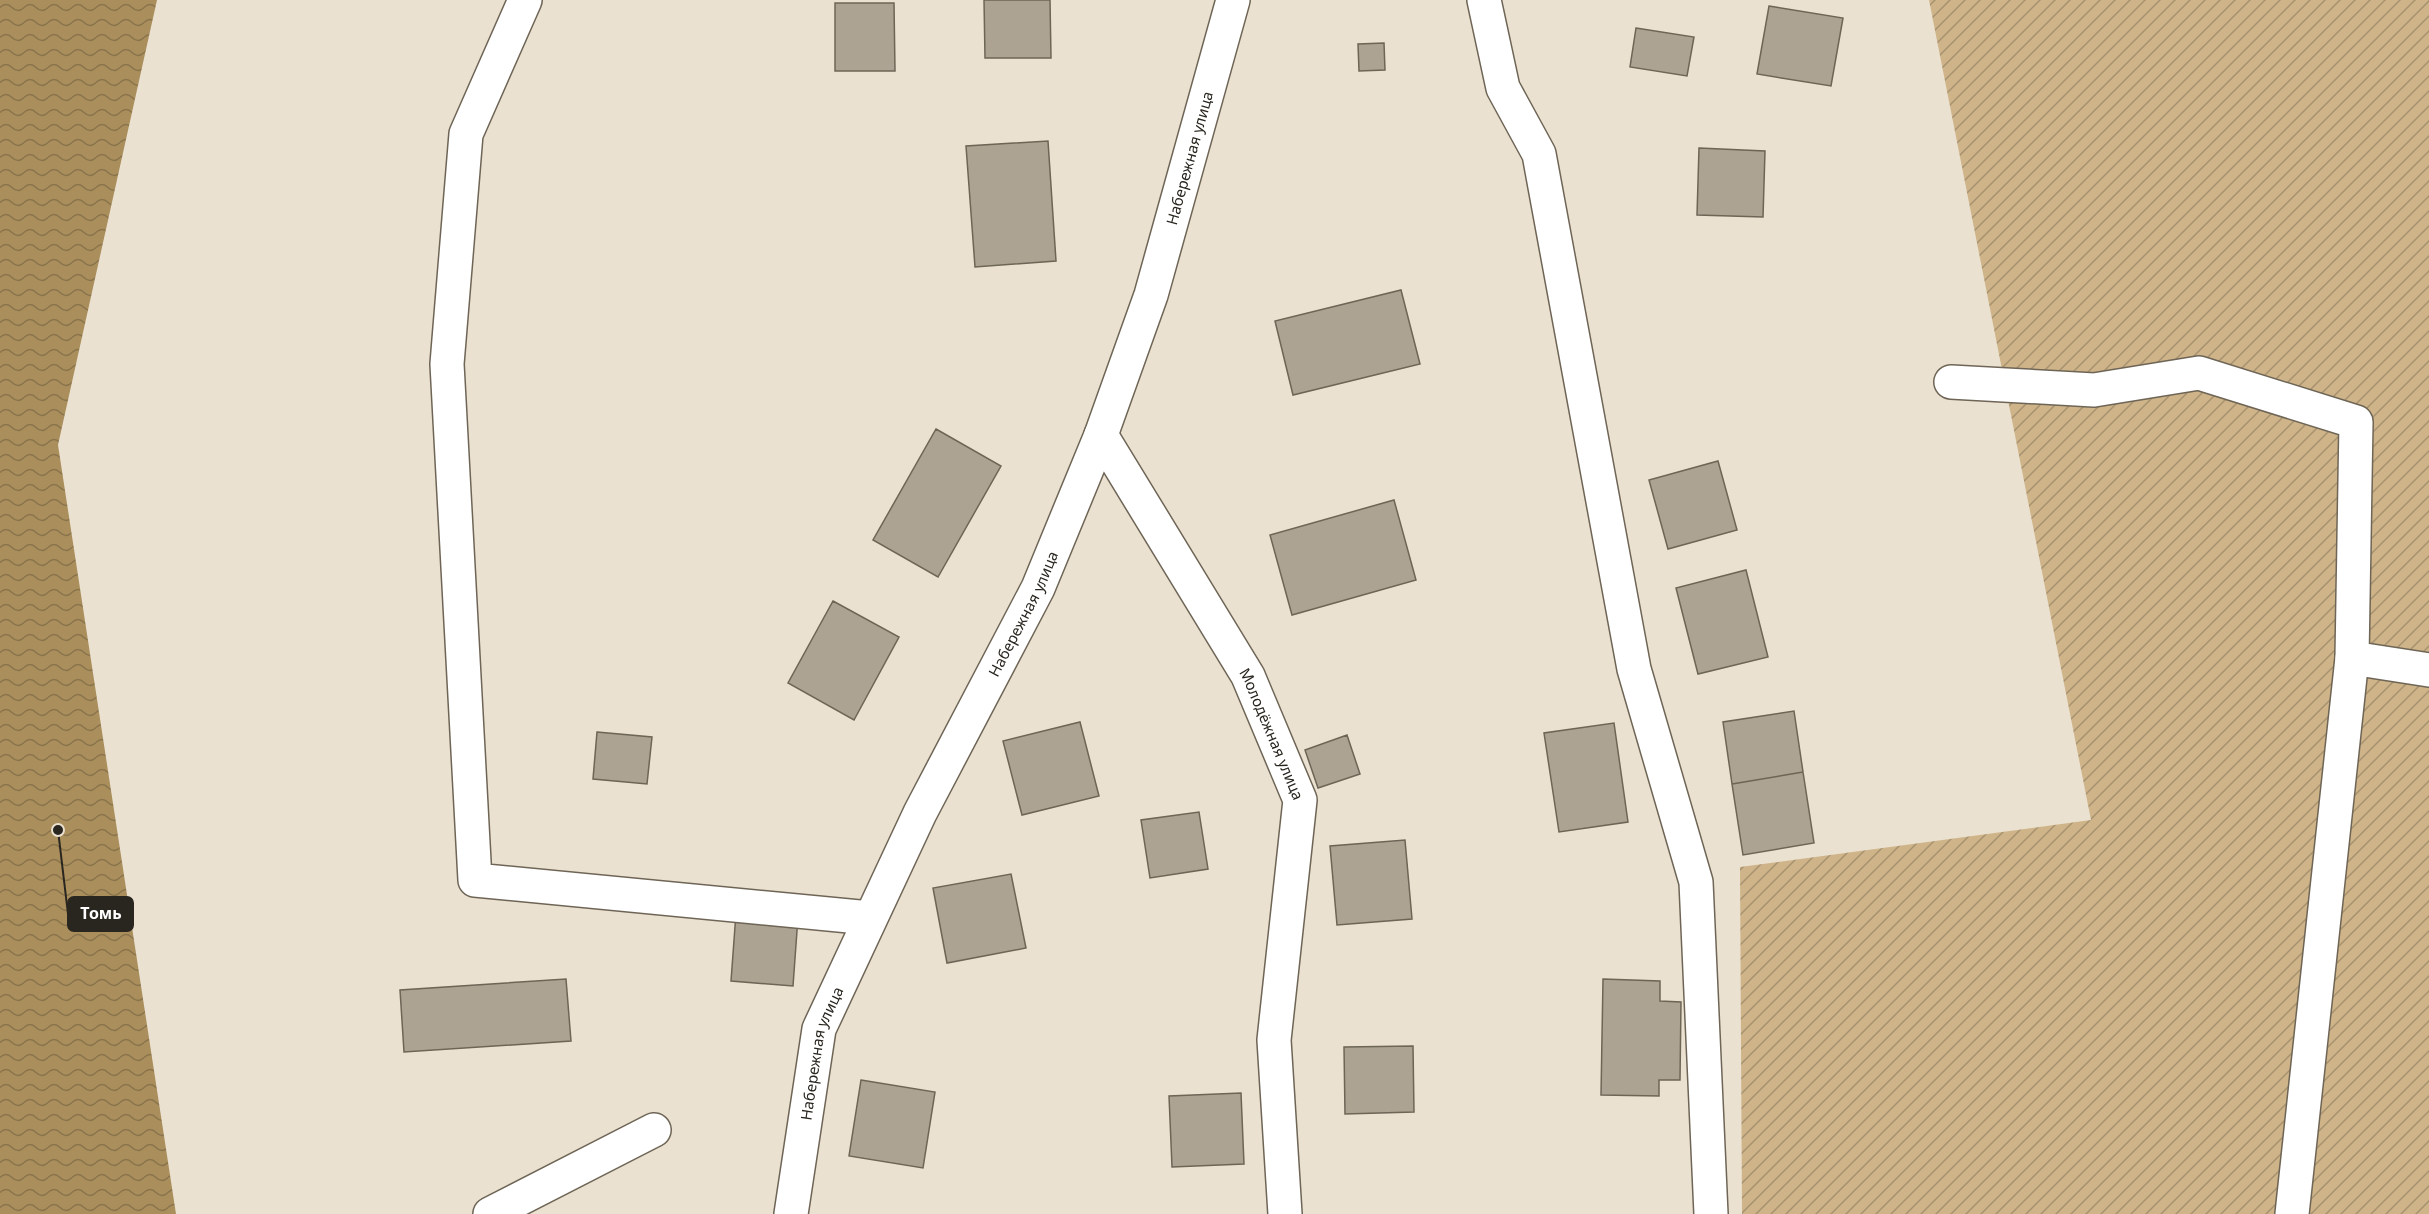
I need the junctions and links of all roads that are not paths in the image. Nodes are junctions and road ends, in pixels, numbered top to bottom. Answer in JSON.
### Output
{"nodes":[{"id":1,"x":525,"y":0,"type":"edge"},
{"id":2,"x":1233,"y":0,"type":"edge"},
{"id":3,"x":1484,"y":0,"type":"edge"},
{"id":4,"x":1951,"y":381,"type":"dead end"},
{"id":5,"x":1101,"y":435,"type":"junction"},
{"id":6,"x":2352,"y":658,"type":"junction"},
{"id":7,"x":2429,"y":670,"type":"edge"},
{"id":8,"x":870,"y":918,"type":"junction"},
{"id":9,"x":654,"y":1130,"type":"dead end"},
{"id":10,"x":489,"y":1214,"type":"edge"},
{"id":11,"x":791,"y":1214,"type":"edge"},
{"id":12,"x":1285,"y":1214,"type":"edge"},
{"id":13,"x":1711,"y":1214,"type":"edge"},
{"id":14,"x":2292,"y":1214,"type":"edge"}],
"edges":[{"from":1,"to":8,"type":"street"},
{"from":2,"to":5,"type":"street","name":"Набережная улица"},
{"from":3,"to":13,"type":"street"},
{"from":4,"to":6,"type":"street"},
{"from":5,"to":8,"type":"street","name":"Набережная улица"},
{"from":5,"to":12,"type":"street","name":"Молодёжная улица"},
{"from":6,"to":7,"type":"street"},
{"from":6,"to":14,"type":"street"},
{"from":8,"to":11,"type":"street","name":"Набережная улица"},
{"from":9,"to":10,"type":"street"}]}
